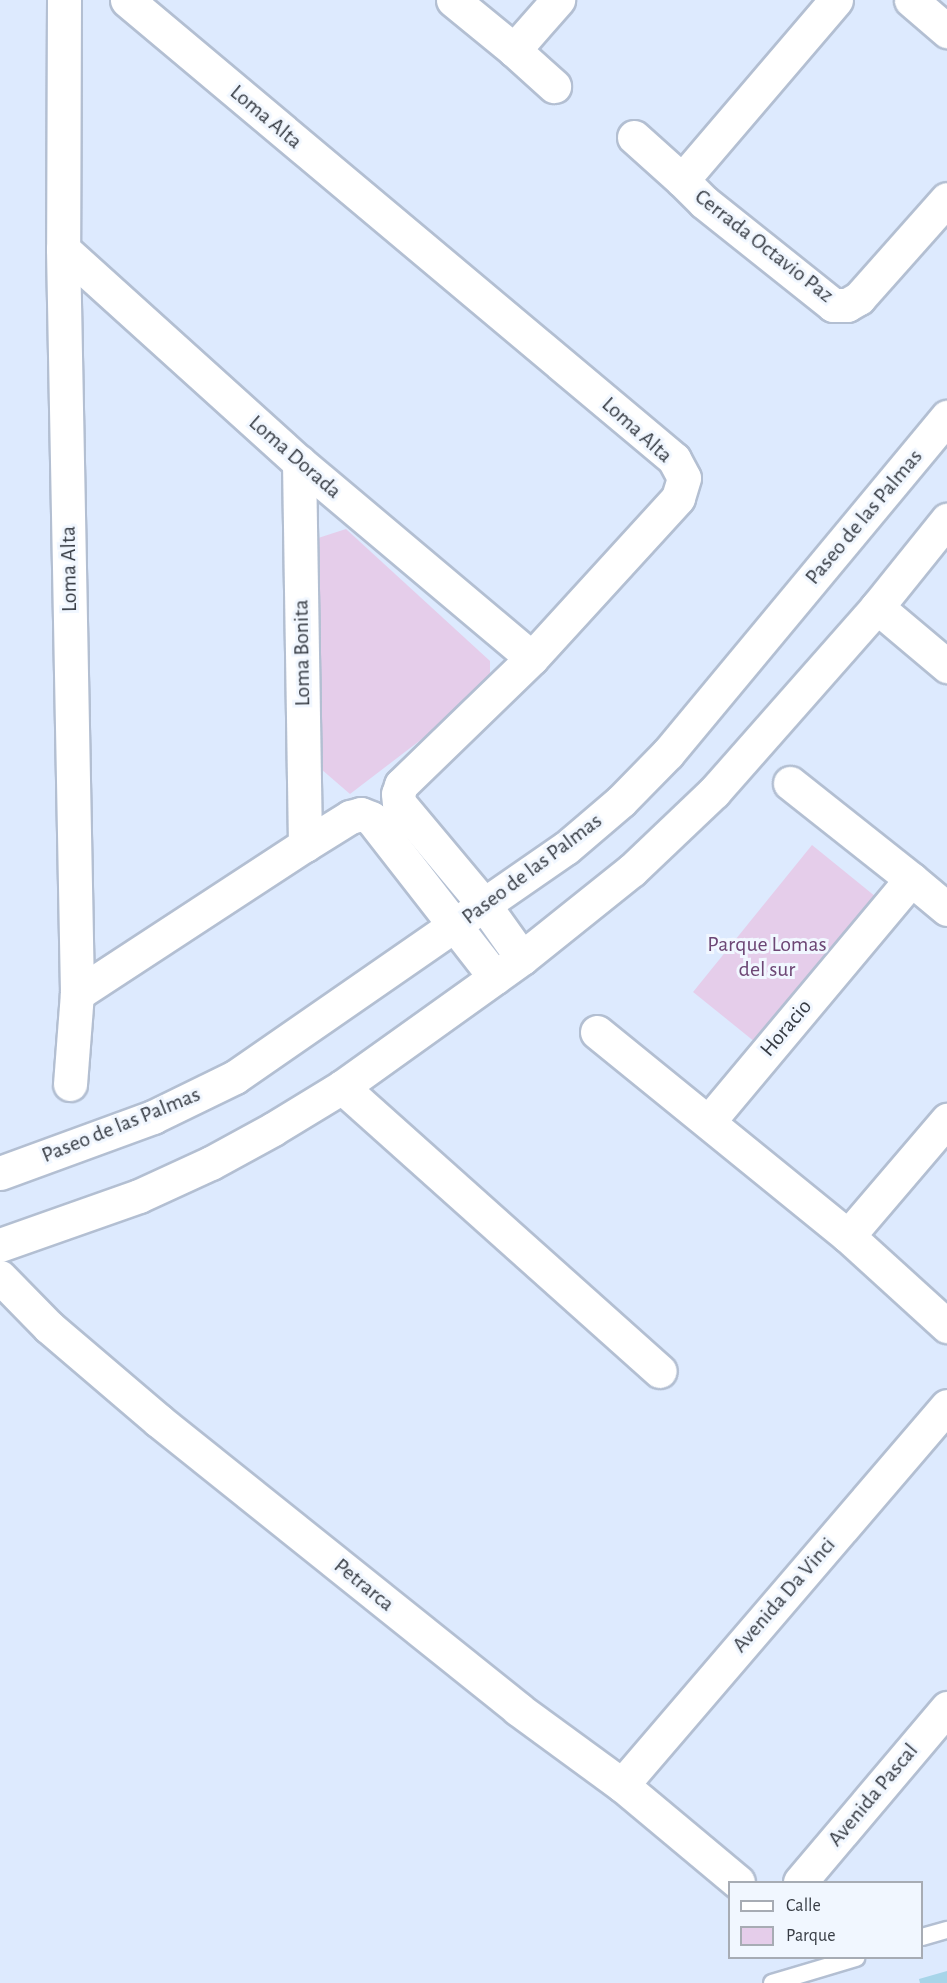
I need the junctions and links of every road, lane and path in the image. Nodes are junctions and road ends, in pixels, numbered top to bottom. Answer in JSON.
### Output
{"nodes":[{"id":1,"x":64,"y":0,"type":"edge"},
{"id":2,"x":127,"y":0,"type":"edge"},
{"id":3,"x":453,"y":0,"type":"edge"},
{"id":4,"x":558,"y":0,"type":"edge"},
{"id":5,"x":836,"y":0,"type":"edge"},
{"id":6,"x":911,"y":0,"type":"edge"},
{"id":7,"x":947,"y":31,"type":"edge"},
{"id":8,"x":514,"y":50,"type":"junction"},
{"id":9,"x":554,"y":86,"type":"dead end"},
{"id":10,"x":634,"y":136,"type":"dead end"},
{"id":11,"x":682,"y":180,"type":"junction"},
{"id":12,"x":947,"y":199,"type":"edge"},
{"id":13,"x":63,"y":249,"type":"junction"},
{"id":14,"x":947,"y":417,"type":"edge"},
{"id":15,"x":299,"y":462,"type":"junction"},
{"id":16,"x":947,"y":520,"type":"edge"},
{"id":17,"x":877,"y":607,"type":"junction"},
{"id":18,"x":532,"y":658,"type":"junction"},
{"id":19,"x":947,"y":666,"type":"edge"},
{"id":20,"x":790,"y":783,"type":"dead end"},
{"id":21,"x":305,"y":845,"type":"junction"},
{"id":22,"x":910,"y":879,"type":"junction"},
{"id":23,"x":484,"y":906,"type":"junction"},
{"id":24,"x":947,"y":909,"type":"edge"},
{"id":25,"x":456,"y":926,"type":"junction"},
{"id":26,"x":522,"y":958,"type":"junction"},
{"id":27,"x":495,"y":977,"type":"junction"},
{"id":28,"x":77,"y":994,"type":"junction"},
{"id":29,"x":597,"y":1032,"type":"dead end"},
{"id":30,"x":70,"y":1084,"type":"dead end"},
{"id":31,"x":342,"y":1087,"type":"junction"},
{"id":32,"x":947,"y":1120,"type":"edge"},
{"id":33,"x":708,"y":1121,"type":"junction"},
{"id":34,"x":0,"y":1173,"type":"edge"},
{"id":35,"x":848,"y":1236,"type":"junction"},
{"id":36,"x":0,"y":1245,"type":"edge"},
{"id":37,"x":0,"y":1277,"type":"edge"},
{"id":38,"x":947,"y":1326,"type":"edge"},
{"id":39,"x":660,"y":1371,"type":"dead end"},
{"id":40,"x":947,"y":1406,"type":"edge"},
{"id":41,"x":947,"y":1708,"type":"edge"},
{"id":42,"x":622,"y":1785,"type":"junction"},
{"id":43,"x":737,"y":1881,"type":"edge"},
{"id":44,"x":801,"y":1881,"type":"edge"},
{"id":45,"x":947,"y":1930,"type":"edge"},
{"id":46,"x":923,"y":1936,"type":"edge"},
{"id":47,"x":853,"y":1959,"type":"edge"},
{"id":48,"x":772,"y":1983,"type":"edge"}],
"edges":[{"from":1,"to":13,"type":"street","name":"Loma Alta"},
{"from":2,"to":18,"type":"street","name":"Loma Alta"},
{"from":3,"to":8,"type":"street"},
{"from":4,"to":8,"type":"street"},
{"from":5,"to":11,"type":"street","name":"Cerrada Octavio Paz"},
{"from":6,"to":7,"type":"street"},
{"from":8,"to":9,"type":"street"},
{"from":10,"to":11,"type":"street","name":"Cerrada Octavio Paz"},
{"from":11,"to":12,"type":"street","name":"Cerrada Octavio Paz"},
{"from":13,"to":15,"type":"street","name":"Loma Dorada"},
{"from":13,"to":28,"type":"street","name":"Loma Alta"},
{"from":14,"to":23,"type":"street","name":"Paseo de las Palmas"},
{"from":15,"to":18,"type":"street","name":"Loma Dorada"},
{"from":15,"to":21,"type":"street","name":"Loma Bonita"},
{"from":16,"to":17,"type":"street"},
{"from":17,"to":19,"type":"street"},
{"from":17,"to":26,"type":"street"},
{"from":18,"to":23,"type":"street","name":"Loma Alta"},
{"from":20,"to":22,"type":"street"},
{"from":21,"to":25,"type":"street"},
{"from":21,"to":28,"type":"street"},
{"from":22,"to":24,"type":"street"},
{"from":22,"to":33,"type":"street","name":"Horacio"},
{"from":23,"to":25,"type":"street","name":"Paseo de las Palmas"},
{"from":23,"to":26,"type":"street","name":"Loma Alta"},
{"from":25,"to":27,"type":"street"},
{"from":25,"to":34,"type":"street","name":"Paseo de las Palmas"},
{"from":26,"to":27,"type":"street"},
{"from":27,"to":31,"type":"street"},
{"from":28,"to":30,"type":"street","name":"Loma Alta"},
{"from":29,"to":33,"type":"street"},
{"from":31,"to":36,"type":"street"},
{"from":31,"to":39,"type":"street"},
{"from":32,"to":35,"type":"street"},
{"from":33,"to":35,"type":"street"},
{"from":35,"to":38,"type":"street"},
{"from":37,"to":42,"type":"street","name":"Petrarca"},
{"from":40,"to":42,"type":"street","name":"Avenida Da Vinci"},
{"from":41,"to":44,"type":"street","name":"Avenida Pascal"},
{"from":42,"to":43,"type":"street","name":"Petrarca"},
{"from":45,"to":46,"type":"lane"},
{"from":47,"to":48,"type":"lane"}]}
